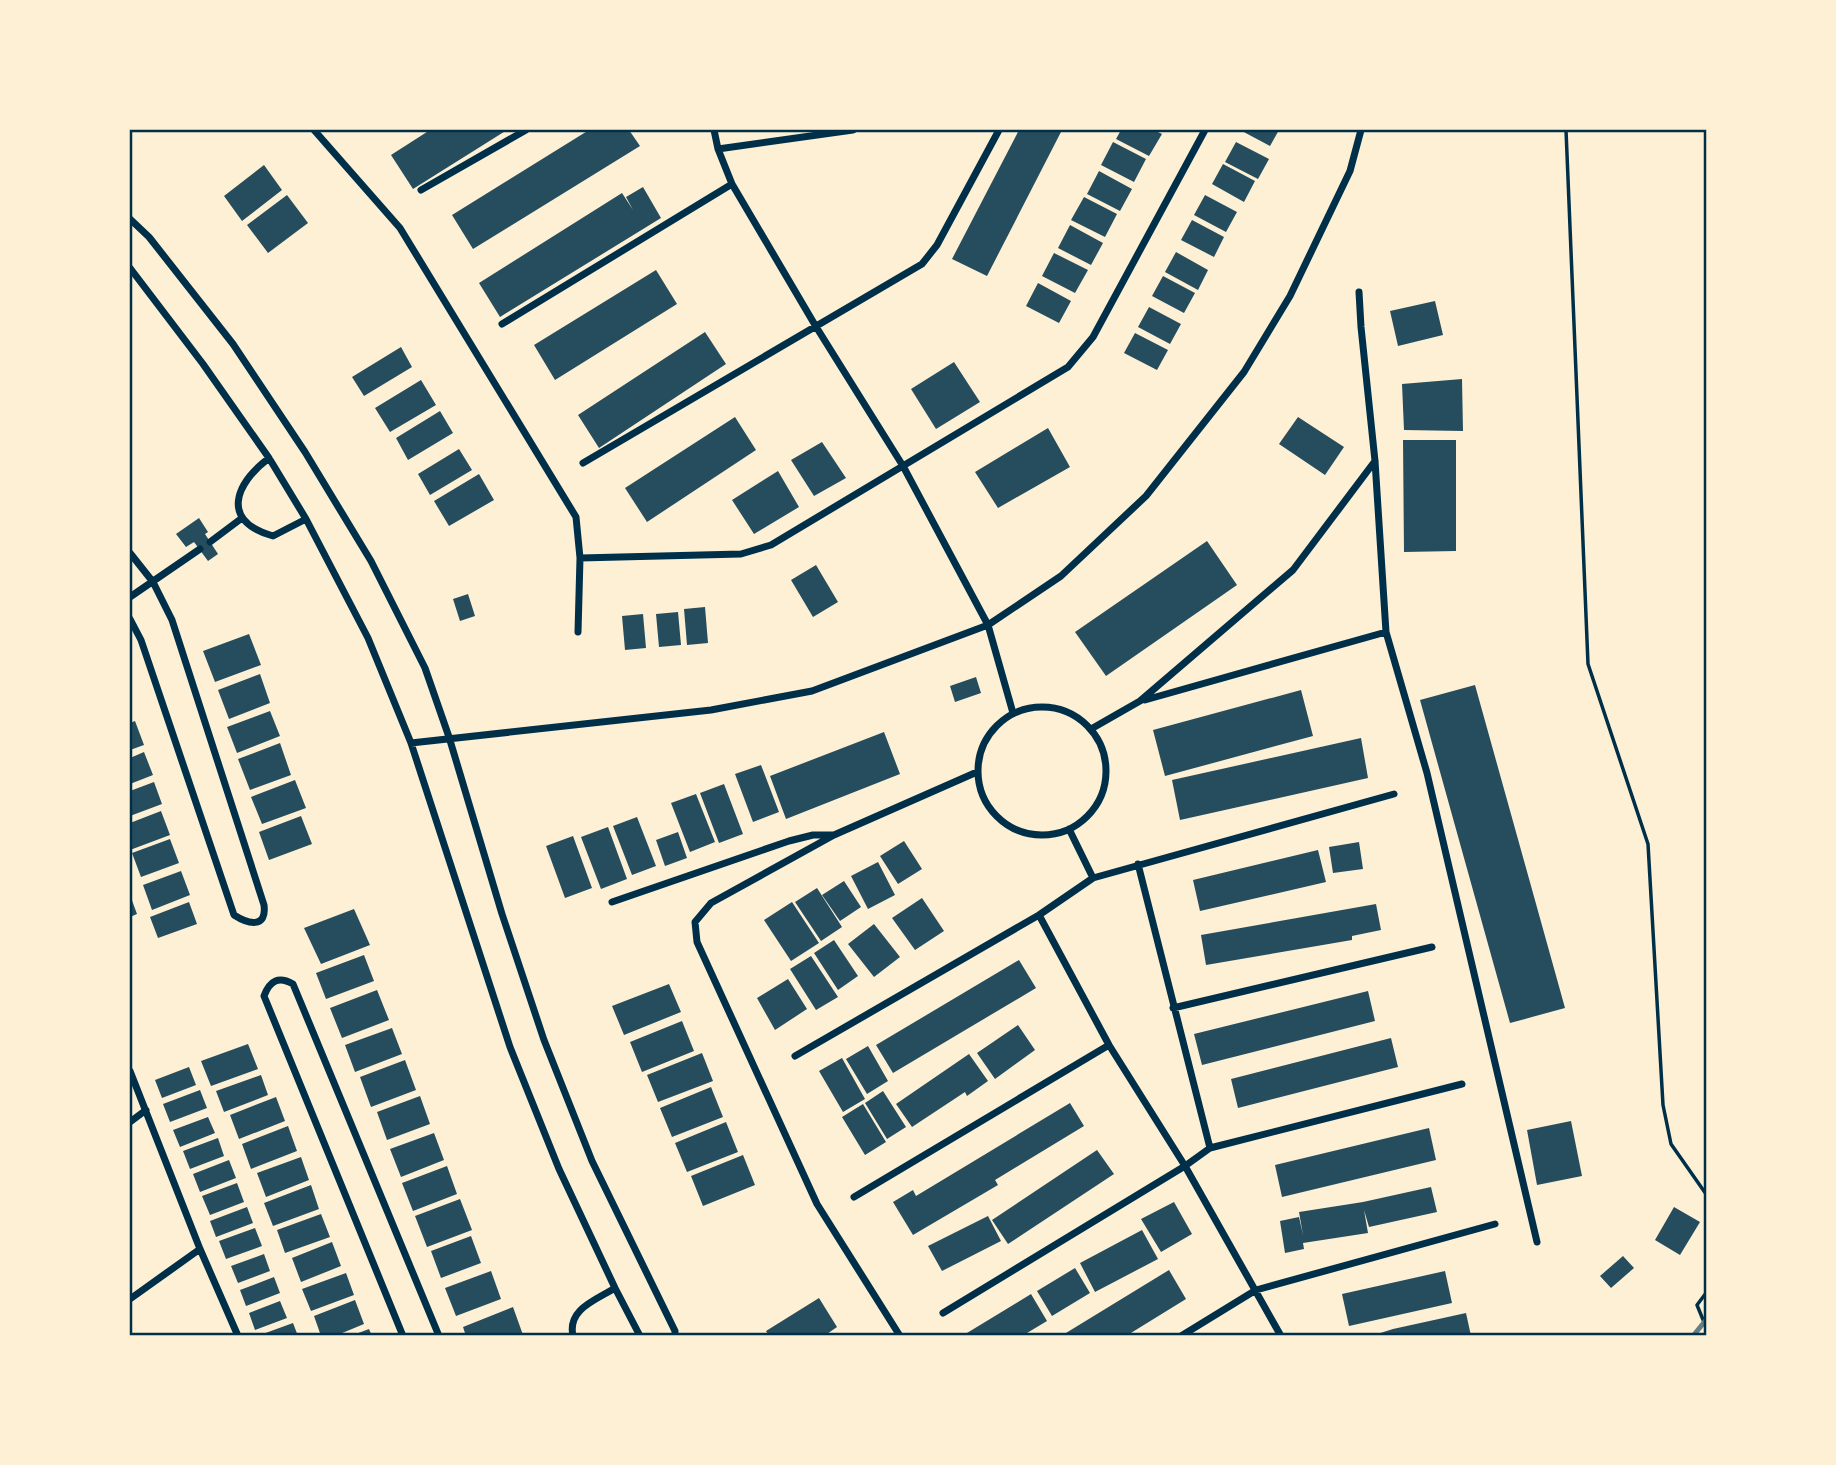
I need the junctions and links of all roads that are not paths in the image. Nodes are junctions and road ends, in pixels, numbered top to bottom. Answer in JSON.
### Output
{"nodes":[{"id":1,"x":314,"y":130,"type":"edge"},
{"id":2,"x":526,"y":130,"type":"edge"},
{"id":3,"x":714,"y":130,"type":"edge"},
{"id":4,"x":853,"y":130,"type":"edge"},
{"id":5,"x":999,"y":130,"type":"edge"},
{"id":6,"x":1205,"y":130,"type":"edge"},
{"id":7,"x":1362,"y":130,"type":"edge"},
{"id":8,"x":718,"y":149,"type":"junction"},
{"id":9,"x":732,"y":184,"type":"junction"},
{"id":10,"x":421,"y":190,"type":"dead end"},
{"id":11,"x":130,"y":219,"type":"edge"},
{"id":12,"x":130,"y":268,"type":"edge"},
{"id":13,"x":1359,"y":292,"type":"dead end"},
{"id":14,"x":502,"y":324,"type":"dead end"},
{"id":15,"x":816,"y":325,"type":"junction"},
{"id":16,"x":269,"y":458,"type":"junction"},
{"id":17,"x":1375,"y":461,"type":"junction"},
{"id":18,"x":583,"y":463,"type":"dead end"},
{"id":19,"x":903,"y":466,"type":"junction"},
{"id":20,"x":242,"y":518,"type":"junction"},
{"id":21,"x":306,"y":519,"type":"junction"},
{"id":22,"x":210,"y":542,"type":"dead end"},
{"id":23,"x":200,"y":549,"type":"dead end"},
{"id":24,"x":130,"y":553,"type":"edge"},
{"id":25,"x":580,"y":558,"type":"junction"},
{"id":26,"x":153,"y":582,"type":"junction"},
{"id":27,"x":130,"y":597,"type":"edge"},
{"id":28,"x":130,"y":619,"type":"edge"},
{"id":29,"x":988,"y":625,"type":"junction"},
{"id":30,"x":578,"y":632,"type":"dead end"},
{"id":31,"x":1387,"y":632,"type":"junction"},
{"id":32,"x":1140,"y":701,"type":"junction"},
{"id":33,"x":1013,"y":713,"type":"junction"},
{"id":34,"x":1091,"y":729,"type":"junction"},
{"id":35,"x":449,"y":737,"type":"junction"},
{"id":36,"x":411,"y":743,"type":"junction"},
{"id":37,"x":977,"y":772,"type":"junction"},
{"id":38,"x":1394,"y":794,"type":"dead end"},
{"id":39,"x":1069,"y":829,"type":"junction"},
{"id":40,"x":834,"y":835,"type":"junction"},
{"id":41,"x":1138,"y":864,"type":"junction"},
{"id":42,"x":1093,"y":878,"type":"junction"},
{"id":43,"x":612,"y":902,"type":"dead end"},
{"id":44,"x":1040,"y":915,"type":"junction"},
{"id":45,"x":1432,"y":947,"type":"dead end"},
{"id":46,"x":1173,"y":1008,"type":"junction"},
{"id":47,"x":1110,"y":1045,"type":"junction"},
{"id":48,"x":795,"y":1056,"type":"dead end"},
{"id":49,"x":130,"y":1071,"type":"edge"},
{"id":50,"x":1462,"y":1084,"type":"dead end"},
{"id":51,"x":146,"y":1110,"type":"junction"},
{"id":52,"x":130,"y":1122,"type":"edge"},
{"id":53,"x":1210,"y":1148,"type":"junction"},
{"id":54,"x":1185,"y":1166,"type":"junction"},
{"id":55,"x":854,"y":1197,"type":"dead end"},
{"id":56,"x":1495,"y":1224,"type":"dead end"},
{"id":57,"x":1537,"y":1242,"type":"dead end"},
{"id":58,"x":201,"y":1249,"type":"junction"},
{"id":59,"x":615,"y":1288,"type":"junction"},
{"id":60,"x":1256,"y":1290,"type":"junction"},
{"id":61,"x":130,"y":1299,"type":"edge"},
{"id":62,"x":943,"y":1313,"type":"dead end"},
{"id":63,"x":238,"y":1335,"type":"edge"},
{"id":64,"x":403,"y":1335,"type":"edge"},
{"id":65,"x":439,"y":1335,"type":"edge"},
{"id":66,"x":573,"y":1335,"type":"edge"},
{"id":67,"x":640,"y":1335,"type":"edge"},
{"id":68,"x":675,"y":1335,"type":"edge"},
{"id":69,"x":900,"y":1335,"type":"edge"},
{"id":70,"x":1181,"y":1335,"type":"edge"},
{"id":71,"x":1281,"y":1335,"type":"edge"}],
"edges":[{"from":1,"to":25,"type":"street"},
{"from":2,"to":10,"type":"street"},
{"from":3,"to":8,"type":"street"},
{"from":4,"to":8,"type":"street"},
{"from":5,"to":15,"type":"street"},
{"from":6,"to":19,"type":"street"},
{"from":7,"to":29,"type":"street"},
{"from":8,"to":9,"type":"street"},
{"from":9,"to":14,"type":"street"},
{"from":9,"to":15,"type":"street"},
{"from":11,"to":35,"type":"street"},
{"from":12,"to":16,"type":"street"},
{"from":13,"to":17,"type":"street"},
{"from":15,"to":18,"type":"street"},
{"from":15,"to":19,"type":"street"},
{"from":16,"to":20,"type":"street"},
{"from":16,"to":21,"type":"street"},
{"from":17,"to":31,"type":"street"},
{"from":17,"to":32,"type":"street"},
{"from":19,"to":25,"type":"street"},
{"from":19,"to":29,"type":"street"},
{"from":20,"to":21,"type":"street"},
{"from":20,"to":22,"type":"street"},
{"from":21,"to":36,"type":"street"},
{"from":23,"to":26,"type":"street"},
{"from":24,"to":26,"type":"street"},
{"from":25,"to":30,"type":"street"},
{"from":26,"to":27,"type":"street"},
{"from":26,"to":28,"type":"street"},
{"from":29,"to":33,"type":"street"},
{"from":29,"to":35,"type":"street"},
{"from":31,"to":32,"type":"street"},
{"from":31,"to":57,"type":"street"},
{"from":32,"to":34,"type":"street"},
{"from":33,"to":34,"type":"street"},
{"from":33,"to":37,"type":"street"},
{"from":34,"to":39,"type":"street"},
{"from":35,"to":36,"type":"street"},
{"from":35,"to":68,"type":"street"},
{"from":36,"to":59,"type":"street"},
{"from":37,"to":39,"type":"street"},
{"from":37,"to":40,"type":"street"},
{"from":38,"to":41,"type":"street"},
{"from":39,"to":42,"type":"street"},
{"from":40,"to":43,"type":"street"},
{"from":40,"to":69,"type":"street"},
{"from":41,"to":42,"type":"street"},
{"from":41,"to":46,"type":"street"},
{"from":42,"to":44,"type":"street"},
{"from":44,"to":47,"type":"street"},
{"from":44,"to":48,"type":"street"},
{"from":45,"to":46,"type":"street"},
{"from":46,"to":53,"type":"street"},
{"from":47,"to":54,"type":"street"},
{"from":47,"to":55,"type":"street"},
{"from":49,"to":51,"type":"street"},
{"from":50,"to":53,"type":"street"},
{"from":51,"to":52,"type":"street"},
{"from":51,"to":58,"type":"street"},
{"from":53,"to":54,"type":"street"},
{"from":54,"to":60,"type":"street"},
{"from":54,"to":62,"type":"street"},
{"from":56,"to":60,"type":"street"},
{"from":58,"to":61,"type":"street"},
{"from":58,"to":63,"type":"street"},
{"from":59,"to":66,"type":"street"},
{"from":59,"to":67,"type":"street"},
{"from":60,"to":70,"type":"street"},
{"from":60,"to":71,"type":"street"},
{"from":64,"to":65,"type":"street"}]}
